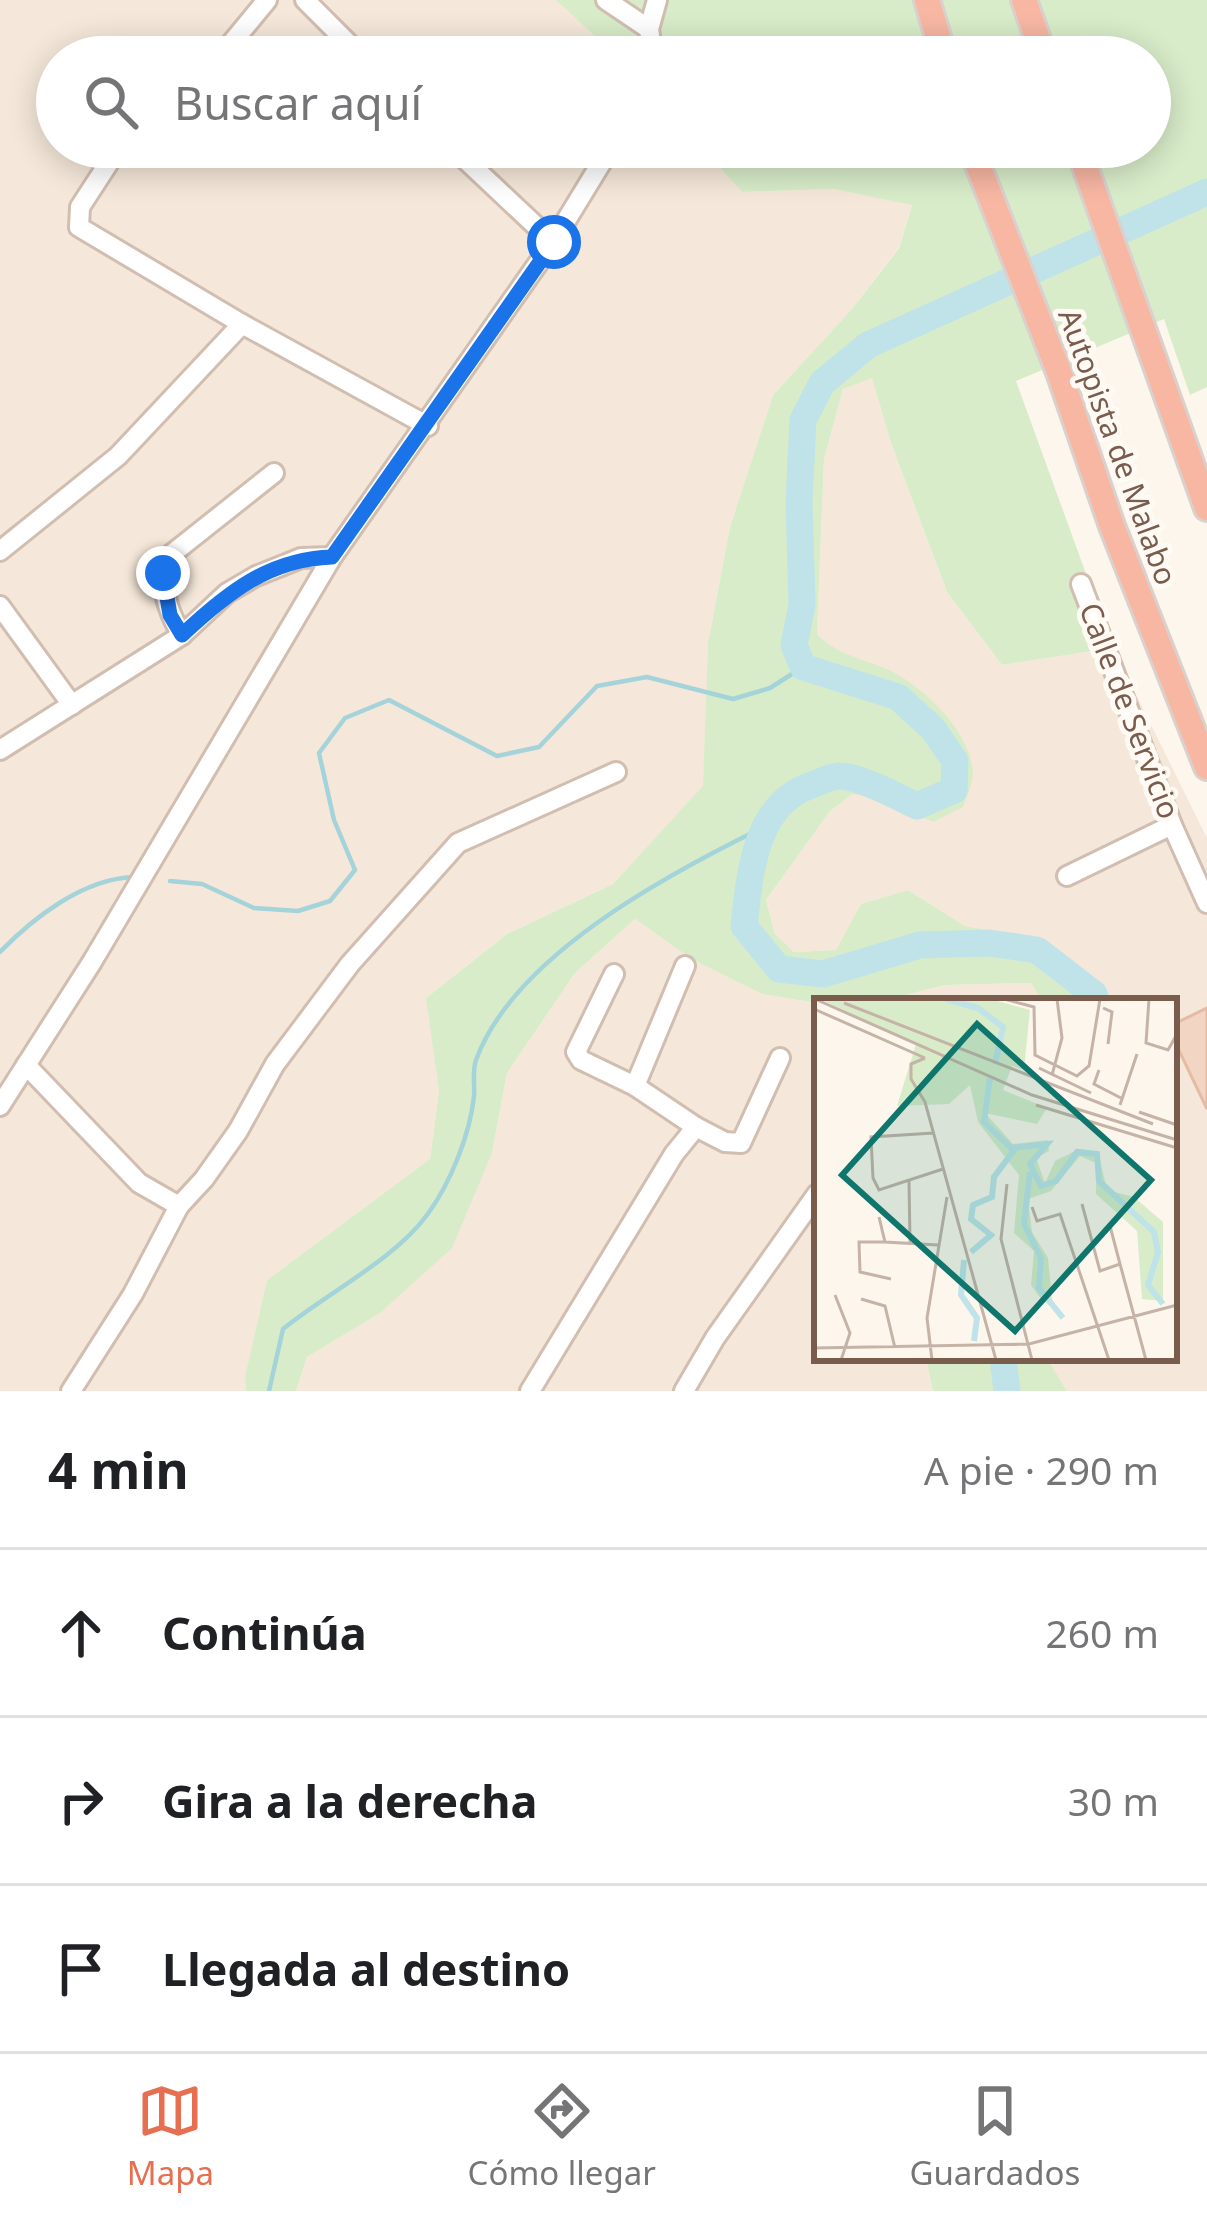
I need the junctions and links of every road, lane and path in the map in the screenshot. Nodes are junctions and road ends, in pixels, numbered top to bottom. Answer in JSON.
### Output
{"nodes":[{"id":1,"x":267,"y":0,"type":"edge"},
{"id":2,"x":305,"y":0,"type":"edge"},
{"id":3,"x":606,"y":0,"type":"edge"},
{"id":4,"x":657,"y":0,"type":"edge"},
{"id":5,"x":927,"y":0,"type":"edge"},
{"id":6,"x":1024,"y":0,"type":"edge"},
{"id":7,"x":649,"y":28,"type":"junction"},
{"id":8,"x":237,"y":36,"type":"edge"},
{"id":9,"x":341,"y":36,"type":"edge"},
{"id":10,"x":650,"y":36,"type":"edge"},
{"id":11,"x":938,"y":36,"type":"edge"},
{"id":12,"x":1037,"y":36,"type":"edge"},
{"id":13,"x":105,"y":168,"type":"edge"},
{"id":14,"x":475,"y":168,"type":"edge"},
{"id":15,"x":598,"y":168,"type":"edge"},
{"id":16,"x":979,"y":168,"type":"edge"},
{"id":17,"x":1086,"y":168,"type":"edge"},
{"id":18,"x":554,"y":242,"type":"junction"},
{"id":19,"x":242,"y":323,"type":"junction"},
{"id":20,"x":428,"y":425,"type":"junction"},
{"id":21,"x":274,"y":473,"type":"dead end"},
{"id":22,"x":1207,"y":508,"type":"edge"},
{"id":23,"x":0,"y":550,"type":"edge"},
{"id":24,"x":332,"y":557,"type":"junction"},
{"id":25,"x":1081,"y":584,"type":"dead end"},
{"id":26,"x":0,"y":606,"type":"edge"},
{"id":27,"x":182,"y":635,"type":"junction"},
{"id":28,"x":72,"y":706,"type":"junction"},
{"id":29,"x":0,"y":750,"type":"edge"},
{"id":30,"x":1207,"y":767,"type":"edge"},
{"id":31,"x":616,"y":772,"type":"dead end"},
{"id":32,"x":1172,"y":825,"type":"junction"},
{"id":33,"x":1067,"y":876,"type":"dead end"},
{"id":34,"x":1207,"y":903,"type":"edge"},
{"id":35,"x":685,"y":966,"type":"dead end"},
{"id":36,"x":614,"y":974,"type":"dead end"},
{"id":37,"x":780,"y":1058,"type":"dead end"},
{"id":38,"x":26,"y":1065,"type":"junction"},
{"id":39,"x":635,"y":1086,"type":"junction"},
{"id":40,"x":0,"y":1106,"type":"edge"},
{"id":41,"x":696,"y":1127,"type":"junction"},
{"id":42,"x":814,"y":1198,"type":"edge"},
{"id":43,"x":179,"y":1206,"type":"junction"},
{"id":44,"x":71,"y":1391,"type":"edge"},
{"id":45,"x":530,"y":1391,"type":"edge"},
{"id":46,"x":684,"y":1391,"type":"edge"}],
"edges":[{"from":1,"to":8,"type":"street"},
{"from":2,"to":9,"type":"street"},
{"from":3,"to":7,"type":"street"},
{"from":4,"to":7,"type":"street"},
{"from":5,"to":11,"type":"highway"},
{"from":6,"to":12,"type":"highway"},
{"from":7,"to":10,"type":"street"},
{"from":13,"to":19,"type":"street"},
{"from":14,"to":18,"type":"street"},
{"from":15,"to":18,"type":"street"},
{"from":16,"to":30,"type":"highway","name":"Autopista de Malabo"},
{"from":17,"to":22,"type":"highway"},
{"from":18,"to":20,"type":"street"},
{"from":19,"to":20,"type":"street"},
{"from":19,"to":23,"type":"street"},
{"from":20,"to":24,"type":"street"},
{"from":21,"to":27,"type":"street"},
{"from":24,"to":27,"type":"street"},
{"from":24,"to":38,"type":"street"},
{"from":25,"to":32,"type":"street","name":"Calle de Servicio"},
{"from":26,"to":28,"type":"street"},
{"from":27,"to":28,"type":"street"},
{"from":28,"to":29,"type":"street"},
{"from":31,"to":43,"type":"street"},
{"from":32,"to":33,"type":"street"},
{"from":32,"to":34,"type":"street","name":"Calle de Servicio"},
{"from":35,"to":39,"type":"street"},
{"from":36,"to":39,"type":"street"},
{"from":37,"to":41,"type":"street"},
{"from":38,"to":40,"type":"street"},
{"from":38,"to":43,"type":"street"},
{"from":39,"to":41,"type":"street"},
{"from":41,"to":45,"type":"street"},
{"from":42,"to":46,"type":"street"},
{"from":43,"to":44,"type":"street"}]}
